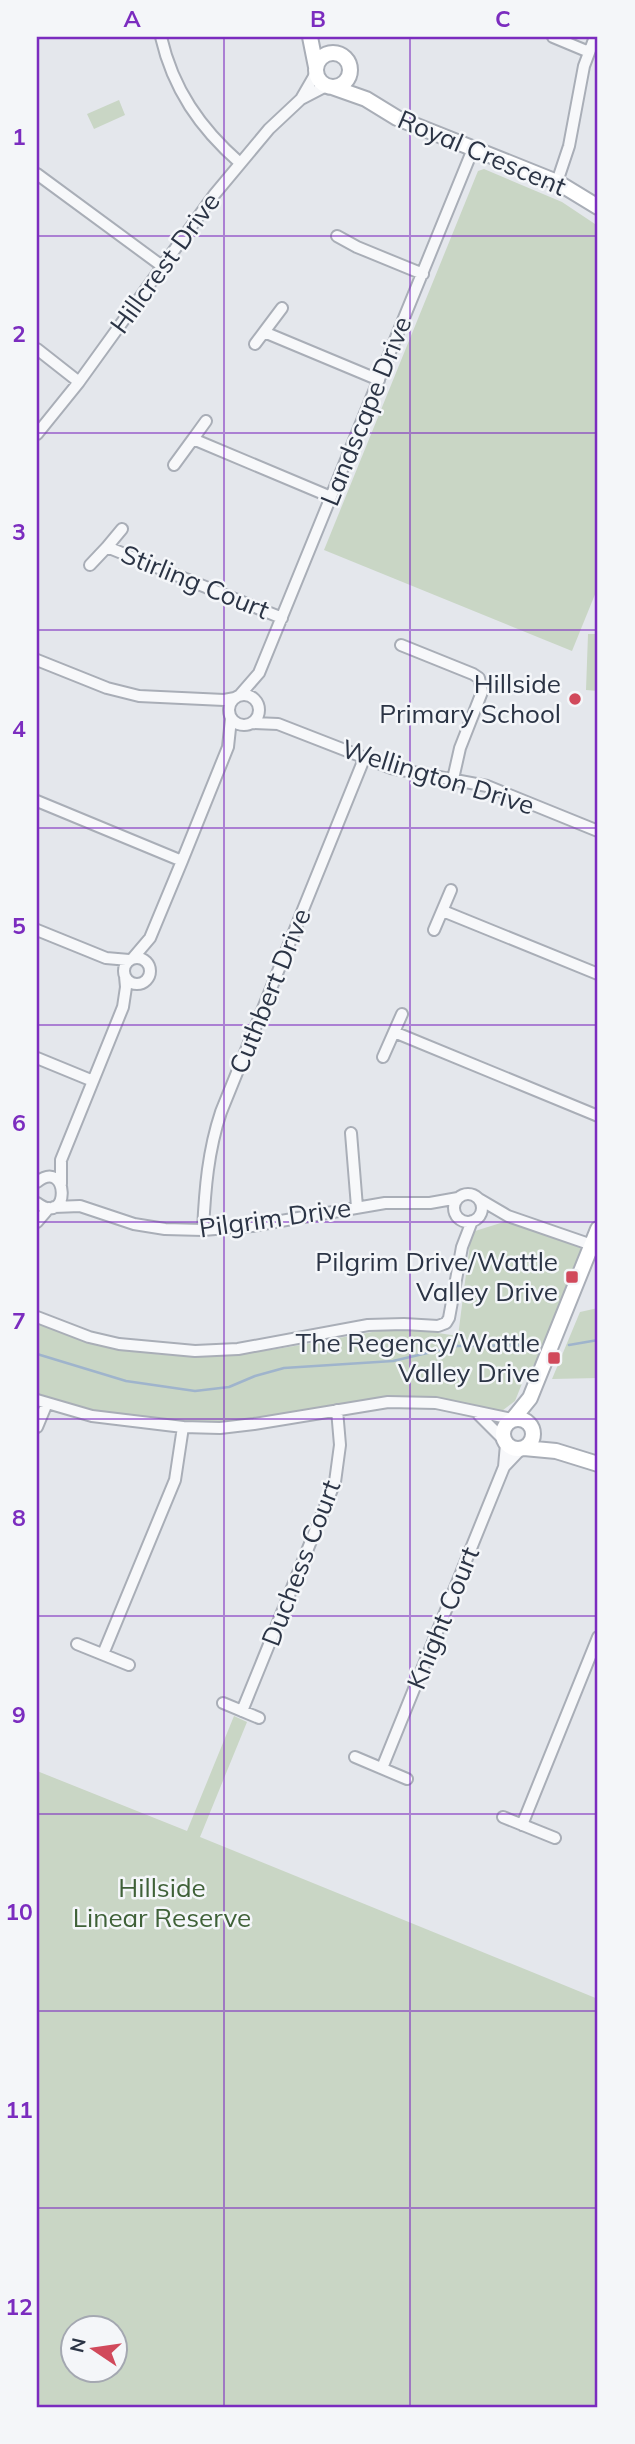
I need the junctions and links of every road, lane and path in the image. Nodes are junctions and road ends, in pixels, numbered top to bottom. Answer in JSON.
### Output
{"nodes":[{"id":1,"x":161,"y":37,"type":"edge"},
{"id":2,"x":312,"y":37,"type":"edge"},
{"id":3,"x":553,"y":37,"type":"edge"},
{"id":4,"x":595,"y":37,"type":"edge"},
{"id":5,"x":589,"y":52,"type":"junction"},
{"id":6,"x":332,"y":53,"type":"junction"},
{"id":7,"x":316,"y":70,"type":"junction"},
{"id":8,"x":350,"y":72,"type":"junction"},
{"id":9,"x":329,"y":87,"type":"junction"},
{"id":10,"x":301,"y":99,"type":"junction"},
{"id":11,"x":366,"y":99,"type":"junction"},
{"id":12,"x":473,"y":149,"type":"junction"},
{"id":13,"x":240,"y":163,"type":"junction"},
{"id":14,"x":37,"y":174,"type":"edge"},
{"id":15,"x":557,"y":182,"type":"junction"},
{"id":16,"x":598,"y":207,"type":"edge"},
{"id":17,"x":337,"y":236,"type":"dead end"},
{"id":18,"x":162,"y":266,"type":"junction"},
{"id":19,"x":423,"y":274,"type":"junction"},
{"id":20,"x":282,"y":307,"type":"dead end"},
{"id":21,"x":264,"y":332,"type":"junction"},
{"id":22,"x":255,"y":344,"type":"dead end"},
{"id":23,"x":37,"y":349,"type":"edge"},
{"id":24,"x":379,"y":380,"type":"junction"},
{"id":25,"x":79,"y":382,"type":"junction"},
{"id":26,"x":206,"y":421,"type":"dead end"},
{"id":27,"x":37,"y":434,"type":"edge"},
{"id":28,"x":194,"y":439,"type":"junction"},
{"id":29,"x":174,"y":464,"type":"dead end"},
{"id":30,"x":331,"y":496,"type":"junction"},
{"id":31,"x":122,"y":529,"type":"dead end"},
{"id":32,"x":107,"y":547,"type":"junction"},
{"id":33,"x":90,"y":565,"type":"dead end"},
{"id":34,"x":282,"y":618,"type":"junction"},
{"id":35,"x":401,"y":645,"type":"dead end"},
{"id":36,"x":37,"y":660,"type":"edge"},
{"id":37,"x":259,"y":673,"type":"junction"},
{"id":38,"x":237,"y":696,"type":"junction"},
{"id":39,"x":209,"y":699,"type":"junction"},
{"id":40,"x":258,"y":706,"type":"junction"},
{"id":41,"x":231,"y":718,"type":"junction"},
{"id":42,"x":250,"y":723,"type":"junction"},
{"id":43,"x":278,"y":724,"type":"junction"},
{"id":44,"x":228,"y":747,"type":"junction"},
{"id":45,"x":364,"y":759,"type":"junction"},
{"id":46,"x":453,"y":779,"type":"junction"},
{"id":47,"x":37,"y":801,"type":"edge"},
{"id":48,"x":598,"y":831,"type":"edge"},
{"id":49,"x":182,"y":861,"type":"junction"},
{"id":50,"x":451,"y":890,"type":"dead end"},
{"id":51,"x":443,"y":911,"type":"junction"},
{"id":52,"x":37,"y":930,"type":"edge"},
{"id":53,"x":434,"y":930,"type":"dead end"},
{"id":54,"x":150,"y":938,"type":"junction"},
{"id":55,"x":106,"y":958,"type":"junction"},
{"id":56,"x":131,"y":959,"type":"junction"},
{"id":57,"x":148,"y":965,"type":"junction"},
{"id":58,"x":124,"y":974,"type":"junction"},
{"id":59,"x":598,"y":974,"type":"edge"},
{"id":60,"x":141,"y":983,"type":"junction"},
{"id":61,"x":123,"y":1007,"type":"junction"},
{"id":62,"x":401,"y":1014,"type":"dead end"},
{"id":63,"x":394,"y":1032,"type":"junction"},
{"id":64,"x":383,"y":1057,"type":"dead end"},
{"id":65,"x":37,"y":1058,"type":"edge"},
{"id":66,"x":93,"y":1081,"type":"junction"},
{"id":67,"x":598,"y":1116,"type":"edge"},
{"id":68,"x":351,"y":1133,"type":"dead end"},
{"id":69,"x":61,"y":1160,"type":"junction"},
{"id":70,"x":38,"y":1180,"type":"edge"},
{"id":71,"x":61,"y":1186,"type":"junction"},
{"id":72,"x":458,"y":1198,"type":"junction"},
{"id":73,"x":480,"y":1199,"type":"junction"},
{"id":74,"x":37,"y":1203,"type":"edge"},
{"id":75,"x":430,"y":1203,"type":"junction"},
{"id":76,"x":80,"y":1206,"type":"junction"},
{"id":77,"x":52,"y":1207,"type":"junction"},
{"id":78,"x":357,"y":1207,"type":"junction"},
{"id":79,"x":457,"y":1215,"type":"junction"},
{"id":80,"x":508,"y":1216,"type":"junction"},
{"id":81,"x":475,"y":1219,"type":"junction"},
{"id":82,"x":37,"y":1222,"type":"edge"},
{"id":83,"x":203,"y":1230,"type":"junction"},
{"id":84,"x":598,"y":1230,"type":"edge"},
{"id":85,"x":592,"y":1245,"type":"junction"},
{"id":86,"x":462,"y":1247,"type":"junction"},
{"id":87,"x":37,"y":1317,"type":"edge"},
{"id":88,"x":530,"y":1398,"type":"junction"},
{"id":89,"x":42,"y":1401,"type":"edge"},
{"id":90,"x":337,"y":1410,"type":"junction"},
{"id":91,"x":477,"y":1413,"type":"junction"},
{"id":92,"x":513,"y":1419,"type":"junction"},
{"id":93,"x":37,"y":1427,"type":"edge"},
{"id":94,"x":183,"y":1427,"type":"junction"},
{"id":95,"x":532,"y":1427,"type":"junction"},
{"id":96,"x":505,"y":1442,"type":"junction"},
{"id":97,"x":523,"y":1449,"type":"junction"},
{"id":98,"x":556,"y":1451,"type":"junction"},
{"id":99,"x":598,"y":1464,"type":"edge"},
{"id":100,"x":504,"y":1467,"type":"junction"},
{"id":101,"x":598,"y":1637,"type":"edge"},
{"id":102,"x":77,"y":1644,"type":"dead end"},
{"id":103,"x":103,"y":1654,"type":"junction"},
{"id":104,"x":129,"y":1665,"type":"dead end"},
{"id":105,"x":223,"y":1703,"type":"dead end"},
{"id":106,"x":242,"y":1711,"type":"junction"},
{"id":107,"x":260,"y":1718,"type":"dead end"},
{"id":108,"x":355,"y":1757,"type":"dead end"},
{"id":109,"x":382,"y":1768,"type":"junction"},
{"id":110,"x":407,"y":1779,"type":"dead end"},
{"id":111,"x":503,"y":1817,"type":"dead end"},
{"id":112,"x":522,"y":1825,"type":"junction"},
{"id":113,"x":555,"y":1838,"type":"dead end"}],
"edges":[{"from":1,"to":13,"type":"street"},
{"from":2,"to":6,"type":"street"},
{"from":2,"to":7,"type":"street"},
{"from":3,"to":5,"type":"street"},
{"from":4,"to":5,"type":"street"},
{"from":5,"to":15,"type":"street"},
{"from":6,"to":7,"type":"street"},
{"from":6,"to":8,"type":"street"},
{"from":7,"to":9,"type":"street"},
{"from":7,"to":10,"type":"street","name":"Hillcrest Drive"},
{"from":8,"to":9,"type":"street"},
{"from":8,"to":11,"type":"street","name":"Royal Crescent"},
{"from":9,"to":10,"type":"street","name":"Hillcrest Drive"},
{"from":9,"to":11,"type":"street","name":"Royal Crescent"},
{"from":10,"to":13,"type":"street","name":"Hillcrest Drive"},
{"from":11,"to":12,"type":"street","name":"Royal Crescent"},
{"from":12,"to":15,"type":"street","name":"Royal Crescent"},
{"from":12,"to":19,"type":"street","name":"Landscape Drive"},
{"from":13,"to":18,"type":"street","name":"Hillcrest Drive"},
{"from":14,"to":18,"type":"street"},
{"from":15,"to":16,"type":"street","name":"Royal Crescent"},
{"from":17,"to":19,"type":"street"},
{"from":18,"to":25,"type":"street","name":"Hillcrest Drive"},
{"from":19,"to":24,"type":"street","name":"Landscape Drive"},
{"from":20,"to":21,"type":"street"},
{"from":21,"to":22,"type":"street"},
{"from":21,"to":24,"type":"street"},
{"from":23,"to":25,"type":"street"},
{"from":24,"to":30,"type":"street","name":"Landscape Drive"},
{"from":25,"to":27,"type":"street","name":"Hillcrest Drive"},
{"from":26,"to":28,"type":"street"},
{"from":28,"to":29,"type":"street"},
{"from":28,"to":30,"type":"street"},
{"from":30,"to":34,"type":"street","name":"Landscape Drive"},
{"from":31,"to":32,"type":"street","name":"Stirling Court"},
{"from":32,"to":33,"type":"street","name":"Stirling Court"},
{"from":32,"to":34,"type":"street","name":"Stirling Court"},
{"from":34,"to":37,"type":"street","name":"Landscape Drive"},
{"from":35,"to":46,"type":"street"},
{"from":36,"to":39,"type":"street"},
{"from":37,"to":38,"type":"street","name":"Landscape Drive"},
{"from":37,"to":40,"type":"street","name":"Landscape Drive"},
{"from":38,"to":39,"type":"street"},
{"from":38,"to":40,"type":"street"},
{"from":38,"to":41,"type":"street"},
{"from":39,"to":41,"type":"street"},
{"from":40,"to":42,"type":"street"},
{"from":40,"to":43,"type":"street","name":"Wellington Drive"},
{"from":41,"to":42,"type":"street"},
{"from":41,"to":44,"type":"street"},
{"from":42,"to":43,"type":"street","name":"Wellington Drive"},
{"from":42,"to":44,"type":"street"},
{"from":43,"to":45,"type":"street","name":"Wellington Drive"},
{"from":44,"to":49,"type":"street"},
{"from":45,"to":46,"type":"street","name":"Wellington Drive"},
{"from":45,"to":83,"type":"street","name":"Cuthbert Drive"},
{"from":46,"to":48,"type":"street","name":"Wellington Drive"},
{"from":47,"to":49,"type":"street"},
{"from":49,"to":54,"type":"street"},
{"from":50,"to":51,"type":"street"},
{"from":51,"to":53,"type":"street"},
{"from":51,"to":59,"type":"street"},
{"from":52,"to":55,"type":"street"},
{"from":54,"to":56,"type":"street"},
{"from":54,"to":57,"type":"street"},
{"from":55,"to":56,"type":"street"},
{"from":55,"to":58,"type":"street"},
{"from":56,"to":57,"type":"street"},
{"from":56,"to":58,"type":"street"},
{"from":57,"to":60,"type":"street"},
{"from":58,"to":60,"type":"street"},
{"from":58,"to":61,"type":"street"},
{"from":60,"to":61,"type":"street"},
{"from":61,"to":66,"type":"street"},
{"from":62,"to":63,"type":"street"},
{"from":63,"to":64,"type":"street"},
{"from":63,"to":67,"type":"street"},
{"from":65,"to":66,"type":"street"},
{"from":66,"to":69,"type":"street"},
{"from":68,"to":78,"type":"street"},
{"from":69,"to":70,"type":"street"},
{"from":69,"to":71,"type":"street"},
{"from":70,"to":71,"type":"street"},
{"from":71,"to":76,"type":"street","name":"Pilgrim Drive"},
{"from":71,"to":77,"type":"street"},
{"from":72,"to":73,"type":"street"},
{"from":72,"to":75,"type":"street","name":"Pilgrim Drive"},
{"from":72,"to":79,"type":"street"},
{"from":73,"to":80,"type":"street"},
{"from":73,"to":81,"type":"street"},
{"from":74,"to":77,"type":"street"},
{"from":75,"to":78,"type":"street","name":"Pilgrim Drive"},
{"from":75,"to":79,"type":"street","name":"Pilgrim Drive"},
{"from":76,"to":77,"type":"street","name":"Pilgrim Drive"},
{"from":76,"to":83,"type":"street","name":"Pilgrim Drive"},
{"from":77,"to":82,"type":"street"},
{"from":78,"to":83,"type":"street","name":"Pilgrim Drive"},
{"from":79,"to":81,"type":"street"},
{"from":79,"to":86,"type":"street"},
{"from":80,"to":81,"type":"street"},
{"from":80,"to":85,"type":"street"},
{"from":81,"to":86,"type":"street"},
{"from":84,"to":85,"type":"street"},
{"from":85,"to":88,"type":"street"},
{"from":86,"to":87,"type":"street"},
{"from":88,"to":92,"type":"street"},
{"from":88,"to":95,"type":"street"},
{"from":89,"to":93,"type":"street"},
{"from":89,"to":94,"type":"street"},
{"from":90,"to":91,"type":"street"},
{"from":90,"to":94,"type":"street"},
{"from":90,"to":106,"type":"street","name":"Duchess Court"},
{"from":91,"to":92,"type":"street"},
{"from":91,"to":96,"type":"street"},
{"from":92,"to":95,"type":"street"},
{"from":92,"to":96,"type":"street"},
{"from":94,"to":103,"type":"street"},
{"from":95,"to":97,"type":"street"},
{"from":95,"to":98,"type":"street"},
{"from":96,"to":97,"type":"street"},
{"from":96,"to":100,"type":"street","name":"Knight Court"},
{"from":97,"to":98,"type":"street"},
{"from":97,"to":100,"type":"street","name":"Knight Court"},
{"from":98,"to":99,"type":"street"},
{"from":100,"to":109,"type":"street","name":"Knight Court"},
{"from":101,"to":112,"type":"street"},
{"from":102,"to":103,"type":"street"},
{"from":103,"to":104,"type":"street"},
{"from":105,"to":106,"type":"street"},
{"from":106,"to":107,"type":"street"},
{"from":108,"to":109,"type":"street"},
{"from":109,"to":110,"type":"street"},
{"from":111,"to":112,"type":"street"},
{"from":112,"to":113,"type":"street"}]}
